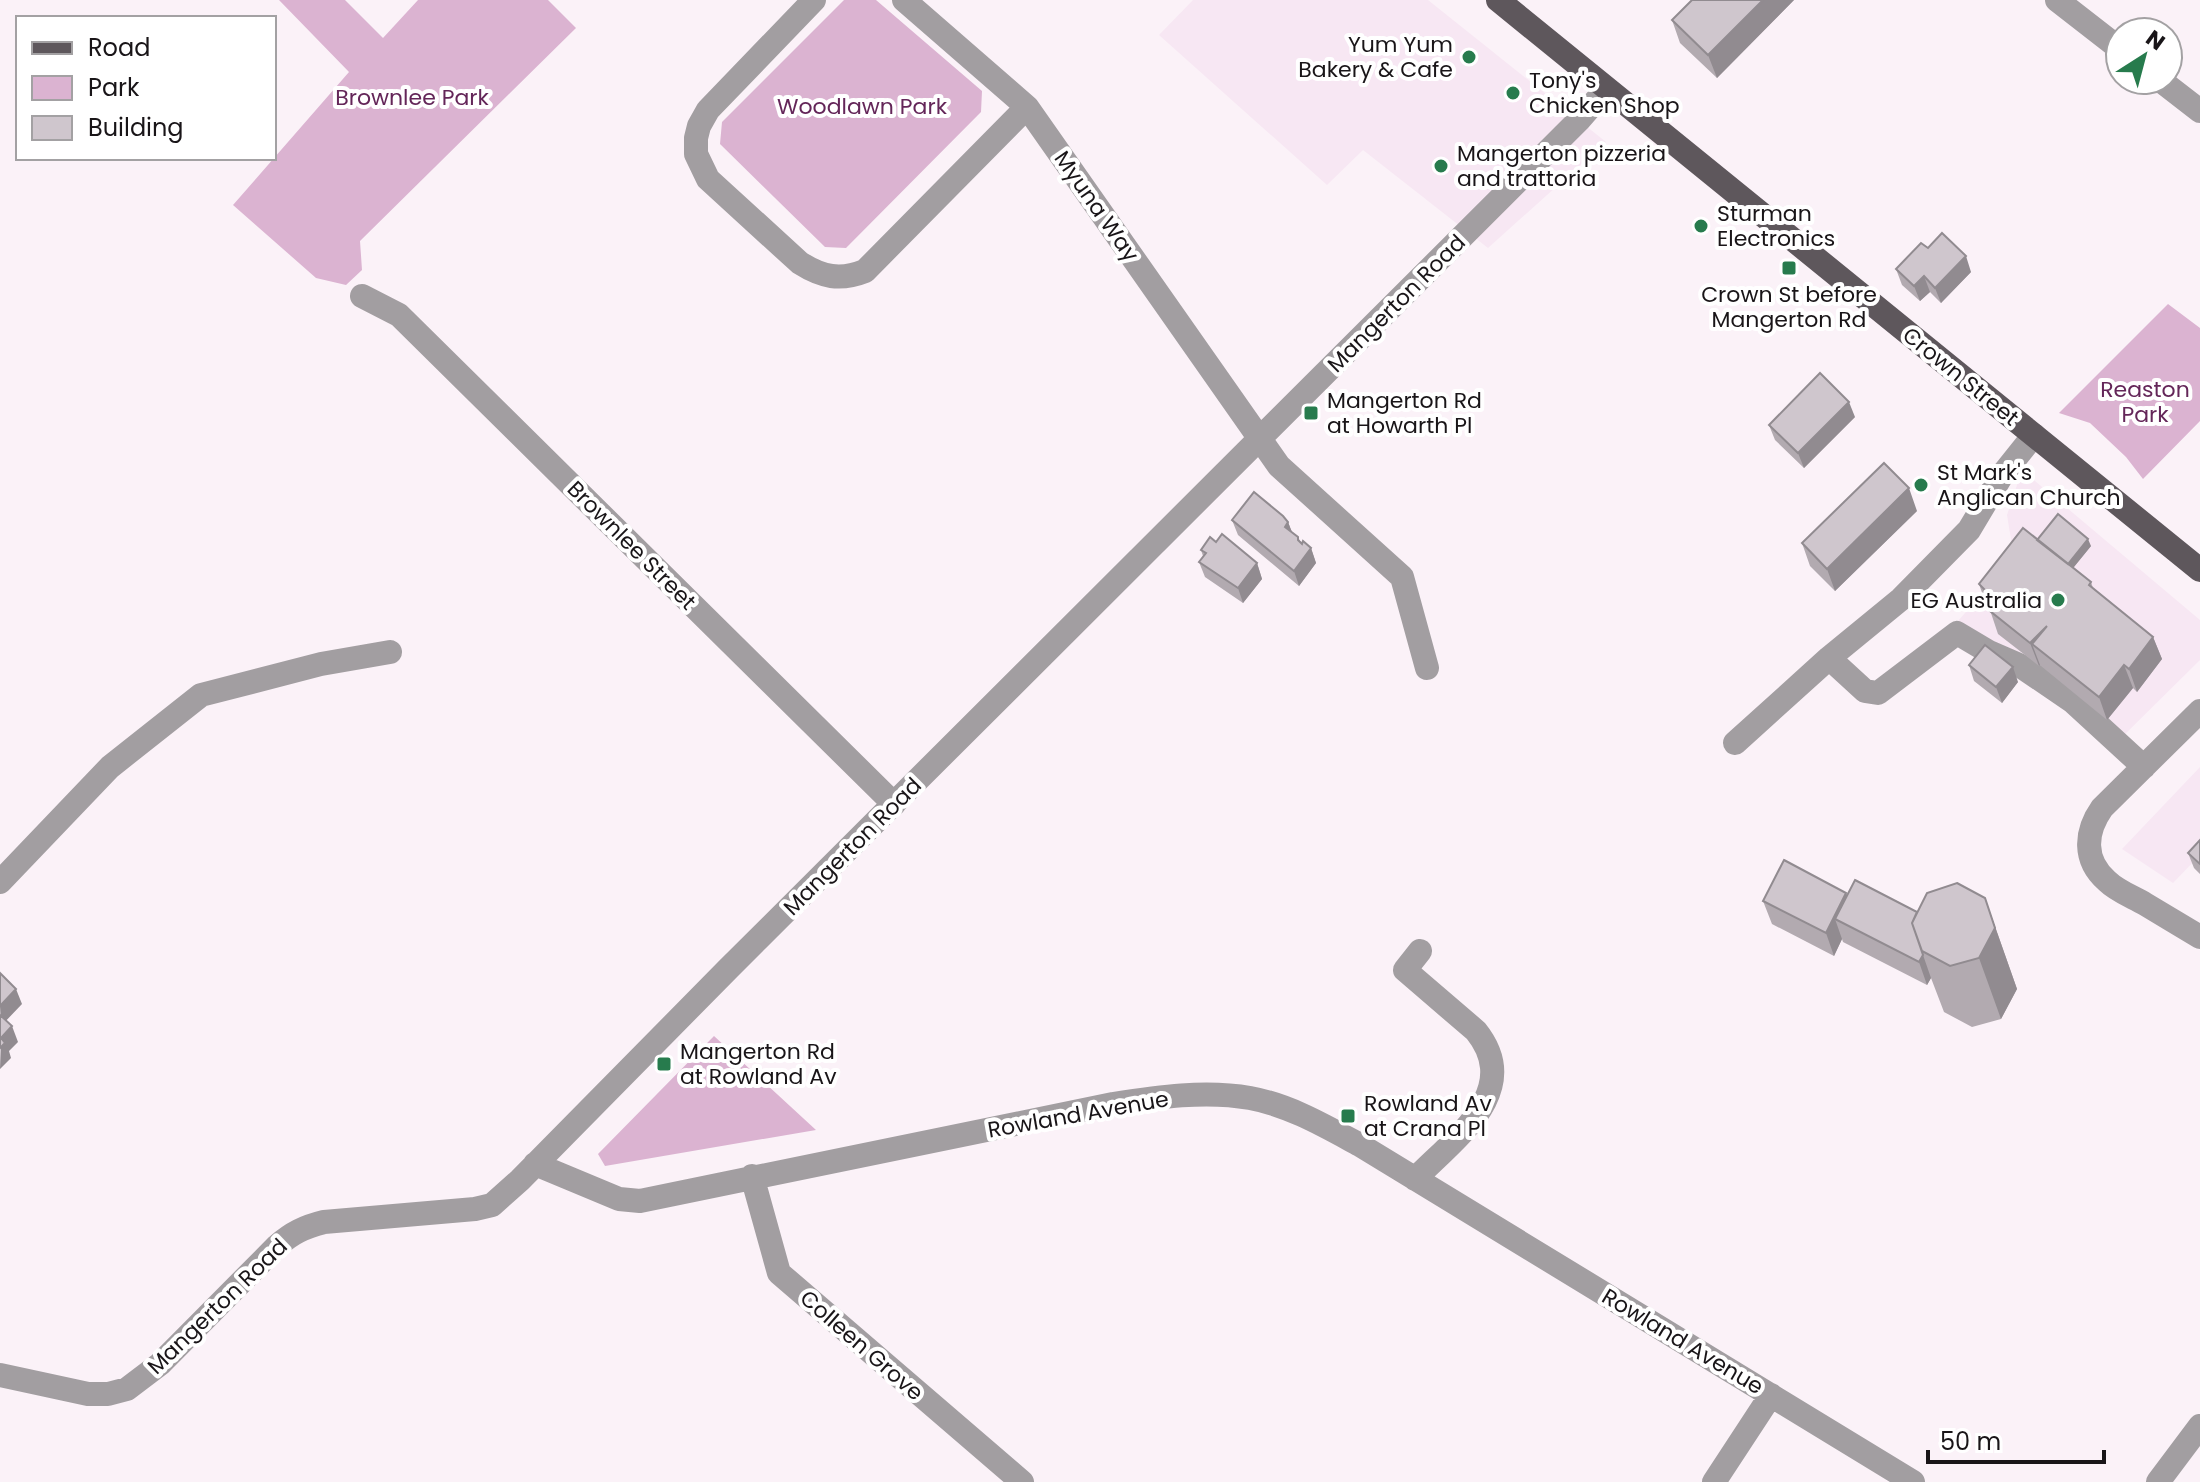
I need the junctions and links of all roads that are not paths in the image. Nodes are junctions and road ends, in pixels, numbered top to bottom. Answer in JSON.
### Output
{"nodes":[{"id":1,"x":814,"y":0,"type":"edge"},
{"id":2,"x":904,"y":0,"type":"edge"},
{"id":3,"x":1498,"y":0,"type":"edge"},
{"id":4,"x":2057,"y":0,"type":"edge"},
{"id":5,"x":2104,"y":37,"type":"edge"},
{"id":6,"x":1606,"y":89,"type":"junction"},
{"id":7,"x":2181,"y":96,"type":"edge"},
{"id":8,"x":1027,"y":107,"type":"junction"},
{"id":9,"x":2200,"y":111,"type":"edge"},
{"id":10,"x":362,"y":296,"type":"dead end"},
{"id":11,"x":2034,"y":435,"type":"junction"},
{"id":12,"x":1260,"y":439,"type":"junction"},
{"id":13,"x":2200,"y":570,"type":"edge"},
{"id":14,"x":390,"y":652,"type":"dead end"},
{"id":15,"x":1829,"y":658,"type":"junction"},
{"id":16,"x":1427,"y":668,"type":"dead end"},
{"id":17,"x":2200,"y":711,"type":"edge"},
{"id":18,"x":1735,"y":743,"type":"dead end"},
{"id":19,"x":2144,"y":767,"type":"junction"},
{"id":20,"x":894,"y":804,"type":"junction"},
{"id":21,"x":0,"y":882,"type":"edge"},
{"id":22,"x":2200,"y":937,"type":"edge"},
{"id":23,"x":1420,"y":951,"type":"dead end"},
{"id":24,"x":535,"y":1164,"type":"junction"},
{"id":25,"x":752,"y":1176,"type":"junction"},
{"id":26,"x":1415,"y":1179,"type":"junction"},
{"id":27,"x":0,"y":1375,"type":"edge"},
{"id":28,"x":1771,"y":1395,"type":"junction"},
{"id":29,"x":2200,"y":1426,"type":"edge"},
{"id":30,"x":1022,"y":1482,"type":"edge"},
{"id":31,"x":1714,"y":1482,"type":"edge"},
{"id":32,"x":1913,"y":1482,"type":"edge"},
{"id":33,"x":2158,"y":1482,"type":"edge"}],
"edges":[{"from":1,"to":8,"type":"street"},
{"from":2,"to":8,"type":"street","name":"Myuna Way"},
{"from":3,"to":6,"type":"main road","name":"Crown Street"},
{"from":4,"to":5,"type":"street"},
{"from":6,"to":11,"type":"main road","name":"Crown Street"},
{"from":6,"to":12,"type":"street","name":"Mangerton Road"},
{"from":7,"to":9,"type":"street"},
{"from":8,"to":12,"type":"street","name":"Myuna Way"},
{"from":10,"to":20,"type":"street","name":"Brownlee Street"},
{"from":11,"to":13,"type":"main road","name":"Crown Street"},
{"from":11,"to":15,"type":"street"},
{"from":12,"to":16,"type":"street","name":"Myuna Way"},
{"from":12,"to":20,"type":"street","name":"Mangerton Road"},
{"from":14,"to":21,"type":"street"},
{"from":15,"to":18,"type":"street"},
{"from":15,"to":19,"type":"street"},
{"from":17,"to":19,"type":"street"},
{"from":19,"to":22,"type":"street"},
{"from":20,"to":24,"type":"street","name":"Mangerton Road"},
{"from":23,"to":26,"type":"street"},
{"from":24,"to":25,"type":"street","name":"Rowland Avenue"},
{"from":24,"to":27,"type":"street","name":"Mangerton Road"},
{"from":25,"to":26,"type":"street","name":"Rowland Avenue"},
{"from":25,"to":30,"type":"street","name":"Colleen Grove"},
{"from":26,"to":28,"type":"street","name":"Rowland Avenue"},
{"from":28,"to":31,"type":"street"},
{"from":28,"to":32,"type":"street","name":"Rowland Avenue"},
{"from":29,"to":33,"type":"street"}]}
